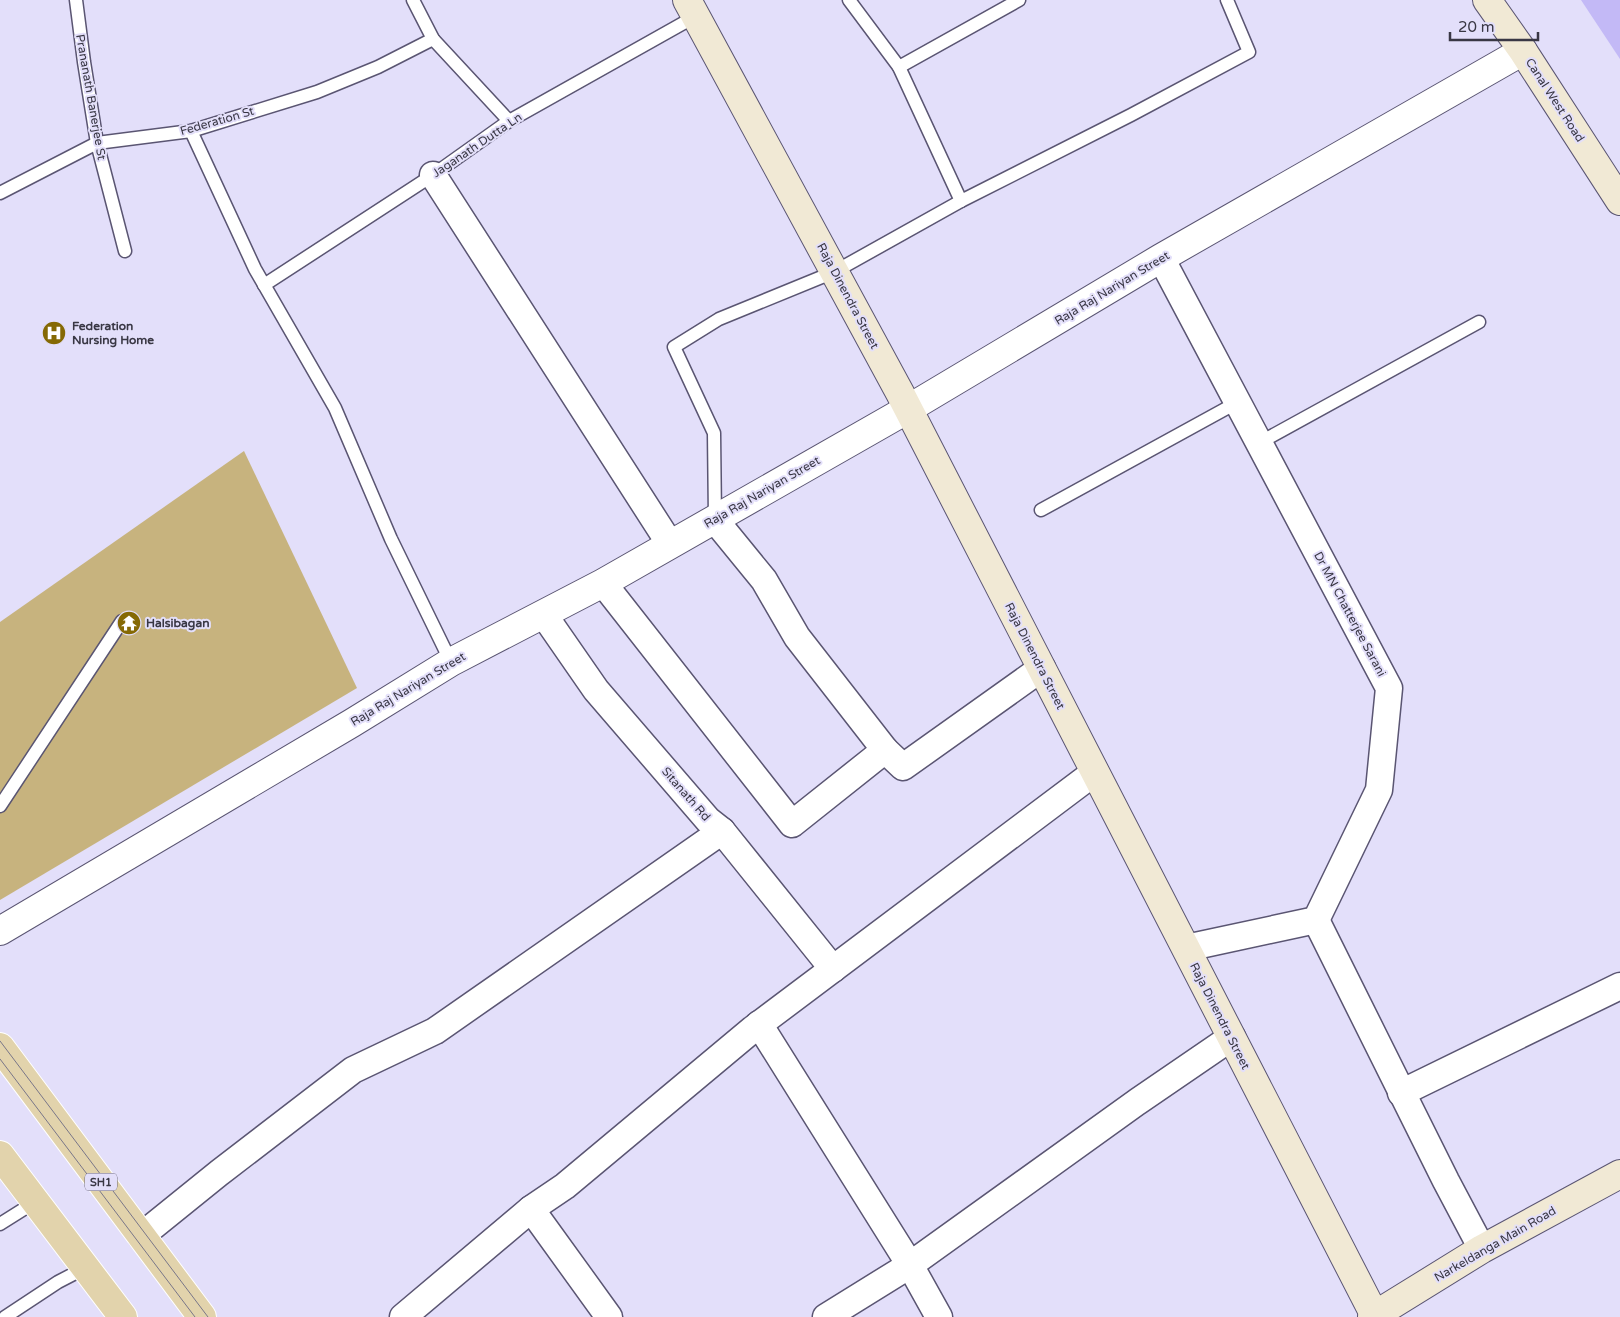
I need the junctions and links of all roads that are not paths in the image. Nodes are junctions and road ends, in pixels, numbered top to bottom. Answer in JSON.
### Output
{"nodes":[{"id":1,"x":76,"y":0,"type":"edge"},
{"id":2,"x":413,"y":0,"type":"edge"},
{"id":3,"x":849,"y":0,"type":"edge"},
{"id":4,"x":1019,"y":0,"type":"edge"},
{"id":5,"x":1227,"y":0,"type":"edge"},
{"id":6,"x":1487,"y":0,"type":"edge"},
{"id":7,"x":691,"y":8,"type":"edge"},
{"id":8,"x":434,"y":39,"type":"junction"},
{"id":9,"x":1523,"y":51,"type":"junction"},
{"id":10,"x":899,"y":67,"type":"junction"},
{"id":11,"x":509,"y":120,"type":"junction"},
{"id":12,"x":191,"y":131,"type":"junction"},
{"id":13,"x":97,"y":143,"type":"junction"},
{"id":14,"x":433,"y":175,"type":"junction"},
{"id":15,"x":0,"y":194,"type":"edge"},
{"id":16,"x":960,"y":201,"type":"junction"},
{"id":17,"x":1620,"y":201,"type":"edge"},
{"id":18,"x":125,"y":251,"type":"dead end"},
{"id":19,"x":1161,"y":258,"type":"junction"},
{"id":20,"x":834,"y":272,"type":"junction"},
{"id":21,"x":264,"y":285,"type":"junction"},
{"id":22,"x":1478,"y":322,"type":"dead end"},
{"id":23,"x":1238,"y":402,"type":"junction"},
{"id":24,"x":908,"y":408,"type":"junction"},
{"id":25,"x":1259,"y":443,"type":"junction"},
{"id":26,"x":1041,"y":510,"type":"dead end"},
{"id":27,"x":715,"y":520,"type":"junction"},
{"id":28,"x":670,"y":544,"type":"junction"},
{"id":29,"x":603,"y":583,"type":"junction"},
{"id":30,"x":544,"y":615,"type":"junction"},
{"id":31,"x":122,"y":621,"type":"dead end"},
{"id":32,"x":450,"y":662,"type":"junction"},
{"id":33,"x":1042,"y":668,"type":"junction"},
{"id":34,"x":885,"y":750,"type":"junction"},
{"id":35,"x":1094,"y":772,"type":"junction"},
{"id":36,"x":0,"y":806,"type":"edge"},
{"id":37,"x":722,"y":831,"type":"junction"},
{"id":38,"x":1316,"y":920,"type":"junction"},
{"id":39,"x":0,"y":931,"type":"edge"},
{"id":40,"x":1186,"y":948,"type":"junction"},
{"id":41,"x":833,"y":969,"type":"junction"},
{"id":42,"x":1620,"y":986,"type":"edge"},
{"id":43,"x":759,"y":1024,"type":"junction"},
{"id":44,"x":1232,"y":1037,"type":"junction"},
{"id":45,"x":0,"y":1047,"type":"edge"},
{"id":46,"x":1401,"y":1093,"type":"junction"},
{"id":47,"x":0,"y":1155,"type":"edge"},
{"id":48,"x":1620,"y":1174,"type":"edge"},
{"id":49,"x":35,"y":1202,"type":"junction"},
{"id":50,"x":531,"y":1209,"type":"junction"},
{"id":51,"x":0,"y":1224,"type":"edge"},
{"id":52,"x":141,"y":1236,"type":"junction"},
{"id":53,"x":1482,"y":1249,"type":"junction"},
{"id":54,"x":910,"y":1265,"type":"junction"},
{"id":55,"x":85,"y":1268,"type":"junction"},
{"id":56,"x":5,"y":1317,"type":"edge"},
{"id":57,"x":123,"y":1317,"type":"edge"},
{"id":58,"x":202,"y":1317,"type":"edge"},
{"id":59,"x":404,"y":1317,"type":"edge"},
{"id":60,"x":609,"y":1317,"type":"edge"},
{"id":61,"x":826,"y":1317,"type":"edge"},
{"id":62,"x":939,"y":1317,"type":"edge"},
{"id":63,"x":1374,"y":1317,"type":"edge"}],
"edges":[{"from":1,"to":13,"type":"lane","name":"Prananath Banerjee St"},
{"from":2,"to":8,"type":"lane"},
{"from":3,"to":10,"type":"lane"},
{"from":4,"to":10,"type":"lane"},
{"from":5,"to":16,"type":"lane"},
{"from":6,"to":9,"type":"main road","name":"Canal West Road"},
{"from":7,"to":11,"type":"lane","name":"Jaganath Dutta Ln"},
{"from":7,"to":20,"type":"main road","name":"Raja Dinendra Street"},
{"from":8,"to":11,"type":"lane"},
{"from":8,"to":12,"type":"lane","name":"Federation St"},
{"from":9,"to":17,"type":"main road","name":"Canal West Road"},
{"from":9,"to":19,"type":"street","name":"Raja Raj Nariyan Street"},
{"from":10,"to":16,"type":"lane"},
{"from":11,"to":14,"type":"lane","name":"Jaganath Dutta Ln"},
{"from":12,"to":13,"type":"lane","name":"Federation St"},
{"from":12,"to":21,"type":"lane"},
{"from":13,"to":15,"type":"lane","name":"Federation St"},
{"from":13,"to":18,"type":"lane","name":"Prananath Banerjee St"},
{"from":14,"to":21,"type":"lane","name":"Jaganath Dutta Ln"},
{"from":14,"to":28,"type":"street"},
{"from":16,"to":20,"type":"lane"},
{"from":19,"to":23,"type":"street","name":"Dr MN Chatterjee Sarani"},
{"from":19,"to":24,"type":"street","name":"Raja Raj Nariyan Street"},
{"from":20,"to":24,"type":"main road","name":"Raja Dinendra Street"},
{"from":20,"to":27,"type":"lane"},
{"from":21,"to":32,"type":"lane"},
{"from":22,"to":25,"type":"lane"},
{"from":23,"to":25,"type":"street","name":"Dr MN Chatterjee Sarani"},
{"from":23,"to":26,"type":"lane"},
{"from":24,"to":27,"type":"street","name":"Raja Raj Nariyan Street"},
{"from":24,"to":33,"type":"main road","name":"Raja Dinendra Street"},
{"from":25,"to":38,"type":"street","name":"Dr MN Chatterjee Sarani"},
{"from":27,"to":28,"type":"street","name":"Raja Raj Nariyan Street"},
{"from":27,"to":34,"type":"street"},
{"from":28,"to":29,"type":"street","name":"Raja Raj Nariyan Street"},
{"from":29,"to":30,"type":"street","name":"Raja Raj Nariyan Street"},
{"from":29,"to":34,"type":"street"},
{"from":30,"to":32,"type":"street","name":"Raja Raj Nariyan Street"},
{"from":30,"to":37,"type":"street","name":"Sitanath Rd"},
{"from":31,"to":36,"type":"lane"},
{"from":32,"to":39,"type":"street","name":"Raja Raj Nariyan Street"},
{"from":33,"to":34,"type":"street"},
{"from":33,"to":35,"type":"main road","name":"Raja Dinendra Street"},
{"from":35,"to":40,"type":"main road","name":"Raja Dinendra Street"},
{"from":35,"to":41,"type":"street"},
{"from":37,"to":41,"type":"street","name":"Sitanath Rd"},
{"from":37,"to":52,"type":"street"},
{"from":38,"to":40,"type":"street"},
{"from":38,"to":46,"type":"street"},
{"from":40,"to":44,"type":"main road","name":"Raja Dinendra Street"},
{"from":41,"to":43,"type":"street"},
{"from":42,"to":46,"type":"street"},
{"from":43,"to":50,"type":"street"},
{"from":43,"to":54,"type":"street"},
{"from":44,"to":54,"type":"street"},
{"from":44,"to":63,"type":"main road","name":"Raja Dinendra Street"},
{"from":45,"to":52,"type":"main road","number":"SH1"},
{"from":46,"to":53,"type":"street"},
{"from":47,"to":49,"type":"main road"},
{"from":48,"to":53,"type":"main road","name":"Narkeldanga Main Road"},
{"from":49,"to":51,"type":"lane"},
{"from":49,"to":55,"type":"main road"},
{"from":50,"to":59,"type":"street"},
{"from":50,"to":60,"type":"street"},
{"from":52,"to":58,"type":"main road","number":"SH1"},
{"from":53,"to":63,"type":"main road","name":"Narkeldanga Main Road"},
{"from":54,"to":61,"type":"street"},
{"from":54,"to":62,"type":"street"},
{"from":55,"to":56,"type":"lane"},
{"from":55,"to":57,"type":"main road"}]}
